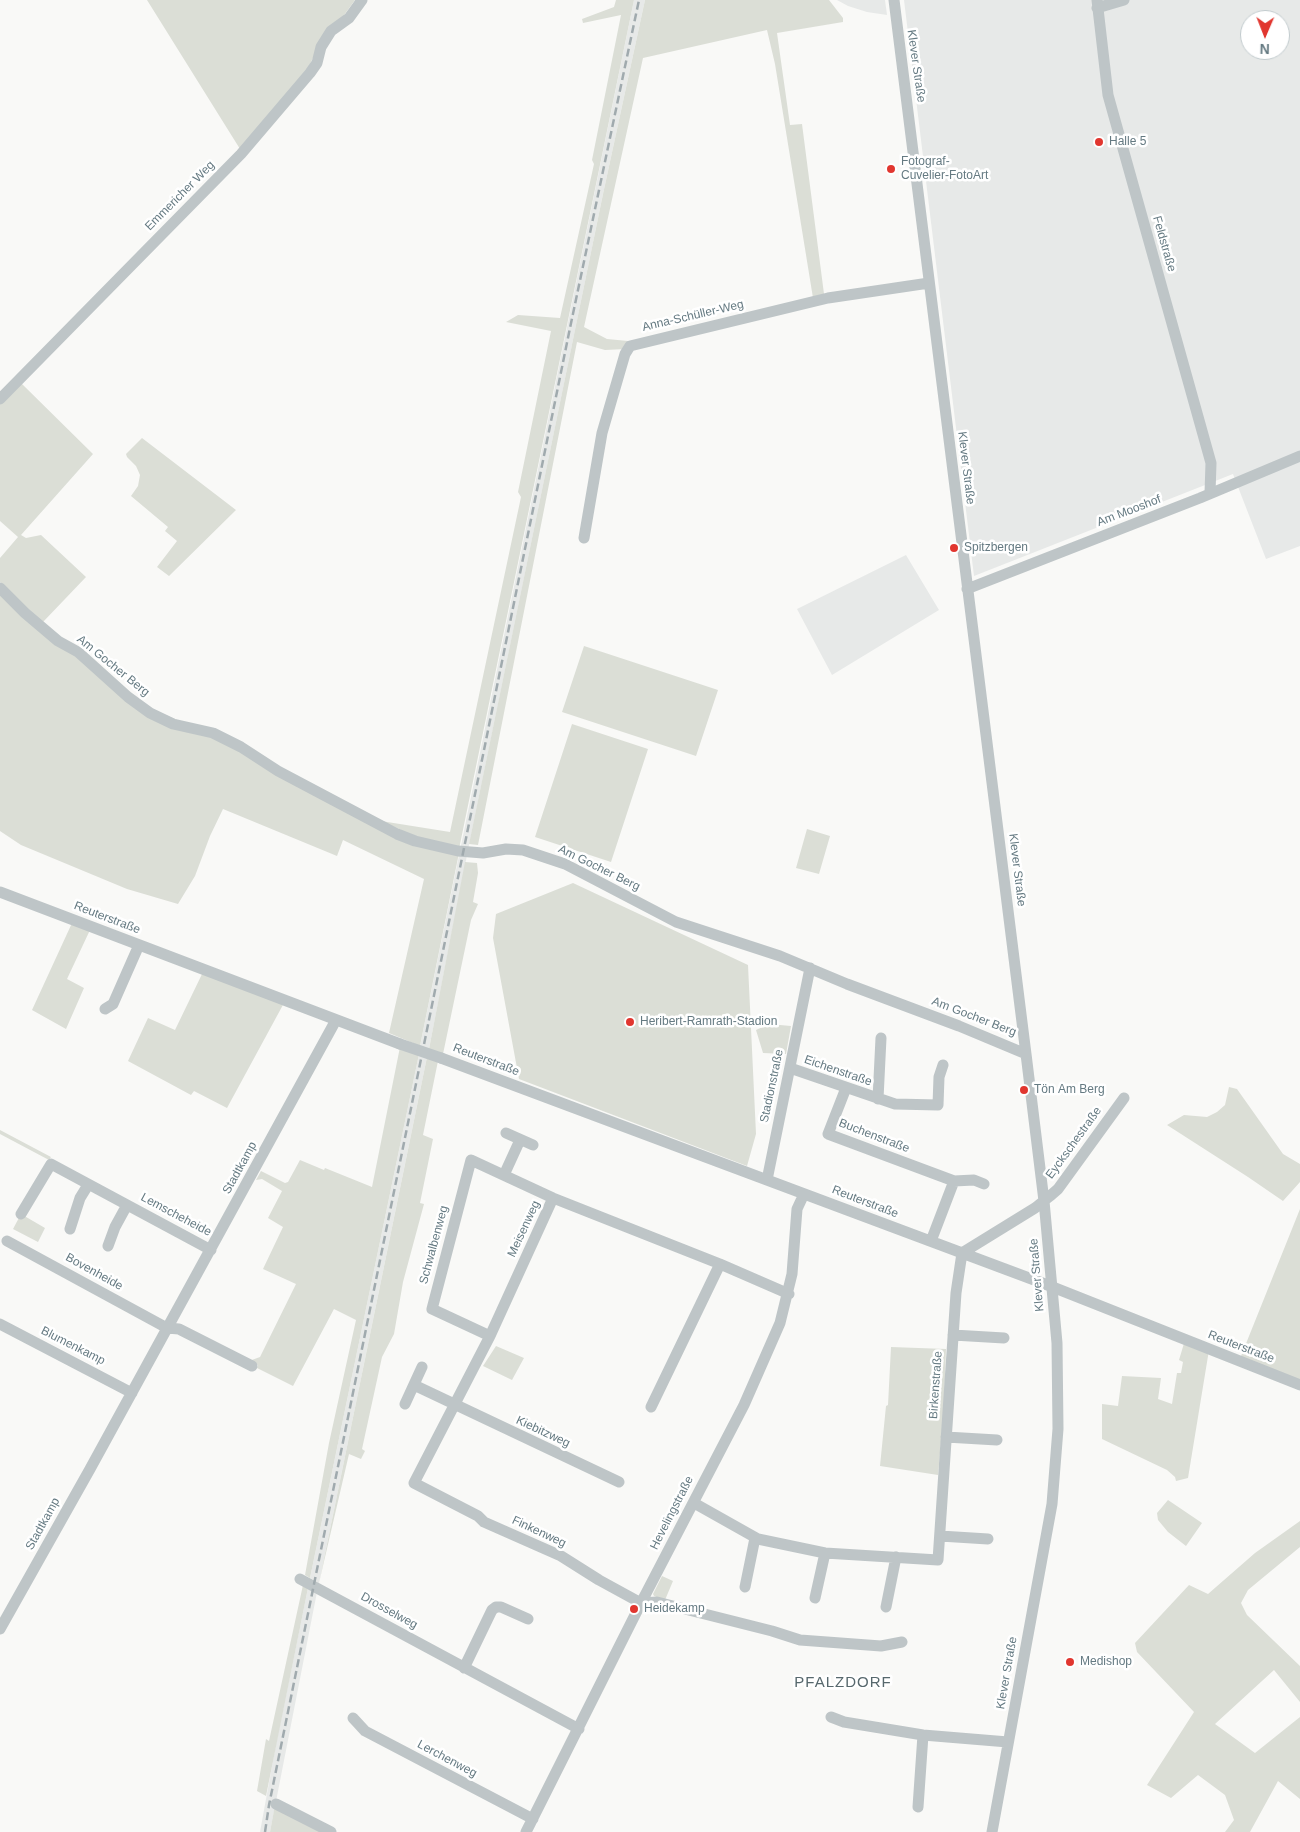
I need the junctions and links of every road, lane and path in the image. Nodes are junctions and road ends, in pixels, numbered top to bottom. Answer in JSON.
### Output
{"nodes":[{"id":1,"x":362,"y":0,"type":"edge"},
{"id":2,"x":894,"y":0,"type":"edge"},
{"id":3,"x":1124,"y":0,"type":"edge"},
{"id":4,"x":1097,"y":4,"type":"edge"},
{"id":5,"x":929,"y":283,"type":"junction"},
{"id":6,"x":0,"y":399,"type":"edge"},
{"id":7,"x":1300,"y":456,"type":"edge"},
{"id":8,"x":1210,"y":493,"type":"junction"},
{"id":9,"x":584,"y":538,"type":"dead end"},
{"id":10,"x":0,"y":588,"type":"edge"},
{"id":11,"x":968,"y":589,"type":"junction"},
{"id":12,"x":0,"y":892,"type":"edge"},
{"id":13,"x":139,"y":945,"type":"junction"},
{"id":14,"x":810,"y":968,"type":"junction"},
{"id":15,"x":105,"y":1009,"type":"dead end"},
{"id":16,"x":336,"y":1020,"type":"junction"},
{"id":17,"x":881,"y":1038,"type":"dead end"},
{"id":18,"x":1026,"y":1054,"type":"junction"},
{"id":19,"x":943,"y":1065,"type":"dead end"},
{"id":20,"x":790,"y":1068,"type":"junction"},
{"id":21,"x":846,"y":1088,"type":"junction"},
{"id":22,"x":1124,"y":1098,"type":"dead end"},
{"id":23,"x":878,"y":1099,"type":"junction"},
{"id":24,"x":506,"y":1133,"type":"dead end"},
{"id":25,"x":520,"y":1140,"type":"junction"},
{"id":26,"x":533,"y":1145,"type":"dead end"},
{"id":27,"x":504,"y":1175,"type":"junction"},
{"id":28,"x":767,"y":1180,"type":"junction"},
{"id":29,"x":954,"y":1181,"type":"junction"},
{"id":30,"x":88,"y":1184,"type":"junction"},
{"id":31,"x":984,"y":1184,"type":"dead end"},
{"id":32,"x":804,"y":1194,"type":"junction"},
{"id":33,"x":553,"y":1198,"type":"junction"},
{"id":34,"x":1044,"y":1201,"type":"junction"},
{"id":35,"x":127,"y":1205,"type":"junction"},
{"id":36,"x":21,"y":1214,"type":"dead end"},
{"id":37,"x":70,"y":1229,"type":"dead end"},
{"id":38,"x":7,"y":1241,"type":"dead end"},
{"id":39,"x":931,"y":1241,"type":"junction"},
{"id":40,"x":108,"y":1246,"type":"dead end"},
{"id":41,"x":211,"y":1250,"type":"junction"},
{"id":42,"x":962,"y":1253,"type":"junction"},
{"id":43,"x":720,"y":1264,"type":"junction"},
{"id":44,"x":1056,"y":1290,"type":"junction"},
{"id":45,"x":789,"y":1294,"type":"junction"},
{"id":46,"x":0,"y":1324,"type":"edge"},
{"id":47,"x":167,"y":1328,"type":"junction"},
{"id":48,"x":953,"y":1335,"type":"junction"},
{"id":49,"x":490,"y":1336,"type":"junction"},
{"id":50,"x":1004,"y":1338,"type":"dead end"},
{"id":51,"x":252,"y":1366,"type":"dead end"},
{"id":52,"x":422,"y":1367,"type":"dead end"},
{"id":53,"x":414,"y":1385,"type":"junction"},
{"id":54,"x":1300,"y":1385,"type":"edge"},
{"id":55,"x":132,"y":1393,"type":"junction"},
{"id":56,"x":405,"y":1404,"type":"dead end"},
{"id":57,"x":455,"y":1406,"type":"junction"},
{"id":58,"x":651,"y":1407,"type":"dead end"},
{"id":59,"x":946,"y":1437,"type":"junction"},
{"id":60,"x":997,"y":1440,"type":"dead end"},
{"id":61,"x":619,"y":1482,"type":"dead end"},
{"id":62,"x":424,"y":1488,"type":"joint"},
{"id":63,"x":694,"y":1503,"type":"junction"},
{"id":64,"x":940,"y":1536,"type":"junction"},
{"id":65,"x":754,"y":1538,"type":"junction"},
{"id":66,"x":988,"y":1539,"type":"dead end"},
{"id":67,"x":825,"y":1553,"type":"junction"},
{"id":68,"x":896,"y":1557,"type":"junction"},
{"id":69,"x":300,"y":1579,"type":"dead end"},
{"id":70,"x":744,"y":1587,"type":"dead end"},
{"id":71,"x":815,"y":1598,"type":"dead end"},
{"id":72,"x":641,"y":1603,"type":"junction"},
{"id":73,"x":886,"y":1607,"type":"dead end"},
{"id":74,"x":528,"y":1619,"type":"dead end"},
{"id":75,"x":0,"y":1629,"type":"edge"},
{"id":76,"x":902,"y":1642,"type":"dead end"},
{"id":77,"x":464,"y":1668,"type":"junction"},
{"id":78,"x":831,"y":1716,"type":"dead end"},
{"id":79,"x":353,"y":1718,"type":"dead end"},
{"id":80,"x":579,"y":1728,"type":"junction"},
{"id":81,"x":923,"y":1734,"type":"junction"},
{"id":82,"x":1008,"y":1742,"type":"junction"},
{"id":83,"x":276,"y":1804,"type":"dead end"},
{"id":84,"x":918,"y":1807,"type":"dead end"},
{"id":85,"x":533,"y":1819,"type":"junction"},
{"id":86,"x":332,"y":1832,"type":"edge"},
{"id":87,"x":526,"y":1832,"type":"edge"},
{"id":88,"x":992,"y":1832,"type":"edge"}],
"edges":[{"from":1,"to":6,"type":"street","name":"Emmericher Weg"},
{"from":2,"to":5,"type":"street","name":"Klever Straße"},
{"from":3,"to":4,"type":"street"},
{"from":4,"to":8,"type":"street","name":"Feldstraße"},
{"from":5,"to":9,"type":"street","name":"Anna-Schüller-Weg"},
{"from":5,"to":11,"type":"street","name":"Klever Straße"},
{"from":7,"to":8,"type":"street","name":"Am Mooshof"},
{"from":8,"to":11,"type":"street","name":"Am Mooshof"},
{"from":10,"to":14,"type":"street","name":"Am Gocher Berg"},
{"from":11,"to":18,"type":"street","name":"Klever Straße"},
{"from":12,"to":13,"type":"street","name":"Reuterstraße"},
{"from":13,"to":15,"type":"street"},
{"from":13,"to":16,"type":"street","name":"Reuterstraße"},
{"from":14,"to":18,"type":"street","name":"Am Gocher Berg"},
{"from":14,"to":20,"type":"street","name":"Stadionstraße"},
{"from":16,"to":28,"type":"street","name":"Reuterstraße","bridge":true},
{"from":16,"to":41,"type":"street","name":"Stadtkamp"},
{"from":17,"to":23,"type":"street","name":"Eichenstraße"},
{"from":18,"to":34,"type":"street","name":"Klever Straße"},
{"from":19,"to":23,"type":"street","name":"Eichenstraße"},
{"from":20,"to":21,"type":"street","name":"Eichenstraße"},
{"from":20,"to":28,"type":"street","name":"Stadionstraße"},
{"from":21,"to":23,"type":"street","name":"Eichenstraße"},
{"from":21,"to":29,"type":"street","name":"Buchenstraße"},
{"from":22,"to":34,"type":"street","name":"Eyckschestraße"},
{"from":24,"to":25,"type":"street"},
{"from":25,"to":26,"type":"street"},
{"from":25,"to":27,"type":"street"},
{"from":27,"to":33,"type":"street","name":"Schwalbenweg"},
{"from":27,"to":49,"type":"street","name":"Schwalbenweg"},
{"from":28,"to":32,"type":"street","name":"Reuterstraße"},
{"from":29,"to":31,"type":"street","name":"Buchenstraße"},
{"from":29,"to":39,"type":"street"},
{"from":30,"to":35,"type":"street","name":"Lemscheheide"},
{"from":30,"to":36,"type":"street","name":"Lemscheheide"},
{"from":30,"to":37,"type":"street"},
{"from":32,"to":39,"type":"street","name":"Reuterstraße"},
{"from":32,"to":45,"type":"street","name":"Hevelingstraße"},
{"from":33,"to":43,"type":"street","name":"Meisenweg"},
{"from":33,"to":49,"type":"street","name":"Meisenweg"},
{"from":34,"to":42,"type":"street"},
{"from":34,"to":44,"type":"street","name":"Klever Straße"},
{"from":35,"to":40,"type":"street","name":"Lemscheheide"},
{"from":35,"to":41,"type":"street","name":"Lemscheheide"},
{"from":38,"to":47,"type":"street","name":"Bovenheide"},
{"from":39,"to":42,"type":"street","name":"Reuterstraße"},
{"from":41,"to":47,"type":"street","name":"Stadtkamp"},
{"from":42,"to":44,"type":"street","name":"Reuterstraße"},
{"from":42,"to":48,"type":"street","name":"Birkenstraße"},
{"from":43,"to":45,"type":"street","name":"Meisenweg"},
{"from":43,"to":58,"type":"street"},
{"from":44,"to":54,"type":"street","name":"Reuterstraße"},
{"from":44,"to":82,"type":"street","name":"Klever Straße"},
{"from":45,"to":63,"type":"street","name":"Hevelingstraße"},
{"from":46,"to":55,"type":"street","name":"Blumenkamp"},
{"from":47,"to":51,"type":"street"},
{"from":47,"to":55,"type":"street","name":"Stadtkamp"},
{"from":48,"to":50,"type":"street","name":"Birkenstraße"},
{"from":48,"to":59,"type":"street","name":"Birkenstraße"},
{"from":49,"to":57,"type":"street","name":"Meisenweg"},
{"from":52,"to":53,"type":"street"},
{"from":53,"to":56,"type":"street"},
{"from":53,"to":57,"type":"street"},
{"from":55,"to":75,"type":"street","name":"Stadtkamp"},
{"from":57,"to":61,"type":"street","name":"Kiebitzweg"},
{"from":57,"to":62,"type":"street","name":"Meisenweg"},
{"from":59,"to":60,"type":"street","name":"Birkenstraße"},
{"from":59,"to":64,"type":"street","name":"Birkenstraße"},
{"from":62,"to":72,"type":"street","name":"Finkenweg"},
{"from":63,"to":65,"type":"street"},
{"from":63,"to":72,"type":"street","name":"Hevelingstraße"},
{"from":64,"to":66,"type":"street"},
{"from":64,"to":68,"type":"street","name":"Birkenstraße"},
{"from":65,"to":67,"type":"street"},
{"from":65,"to":70,"type":"street"},
{"from":67,"to":68,"type":"street"},
{"from":67,"to":71,"type":"street"},
{"from":68,"to":73,"type":"street"},
{"from":69,"to":77,"type":"street","name":"Drosselweg"},
{"from":72,"to":76,"type":"street"},
{"from":72,"to":80,"type":"street","name":"Hevelingstraße"},
{"from":74,"to":77,"type":"street"},
{"from":77,"to":80,"type":"street","name":"Drosselweg"},
{"from":78,"to":81,"type":"street"},
{"from":79,"to":85,"type":"street","name":"Lerchenweg"},
{"from":80,"to":85,"type":"street","name":"Hevelingstraße"},
{"from":81,"to":82,"type":"street"},
{"from":81,"to":84,"type":"street"},
{"from":82,"to":88,"type":"street","name":"Klever Straße"},
{"from":83,"to":86,"type":"street"},
{"from":85,"to":87,"type":"street","name":"Hevelingstraße"}]}
